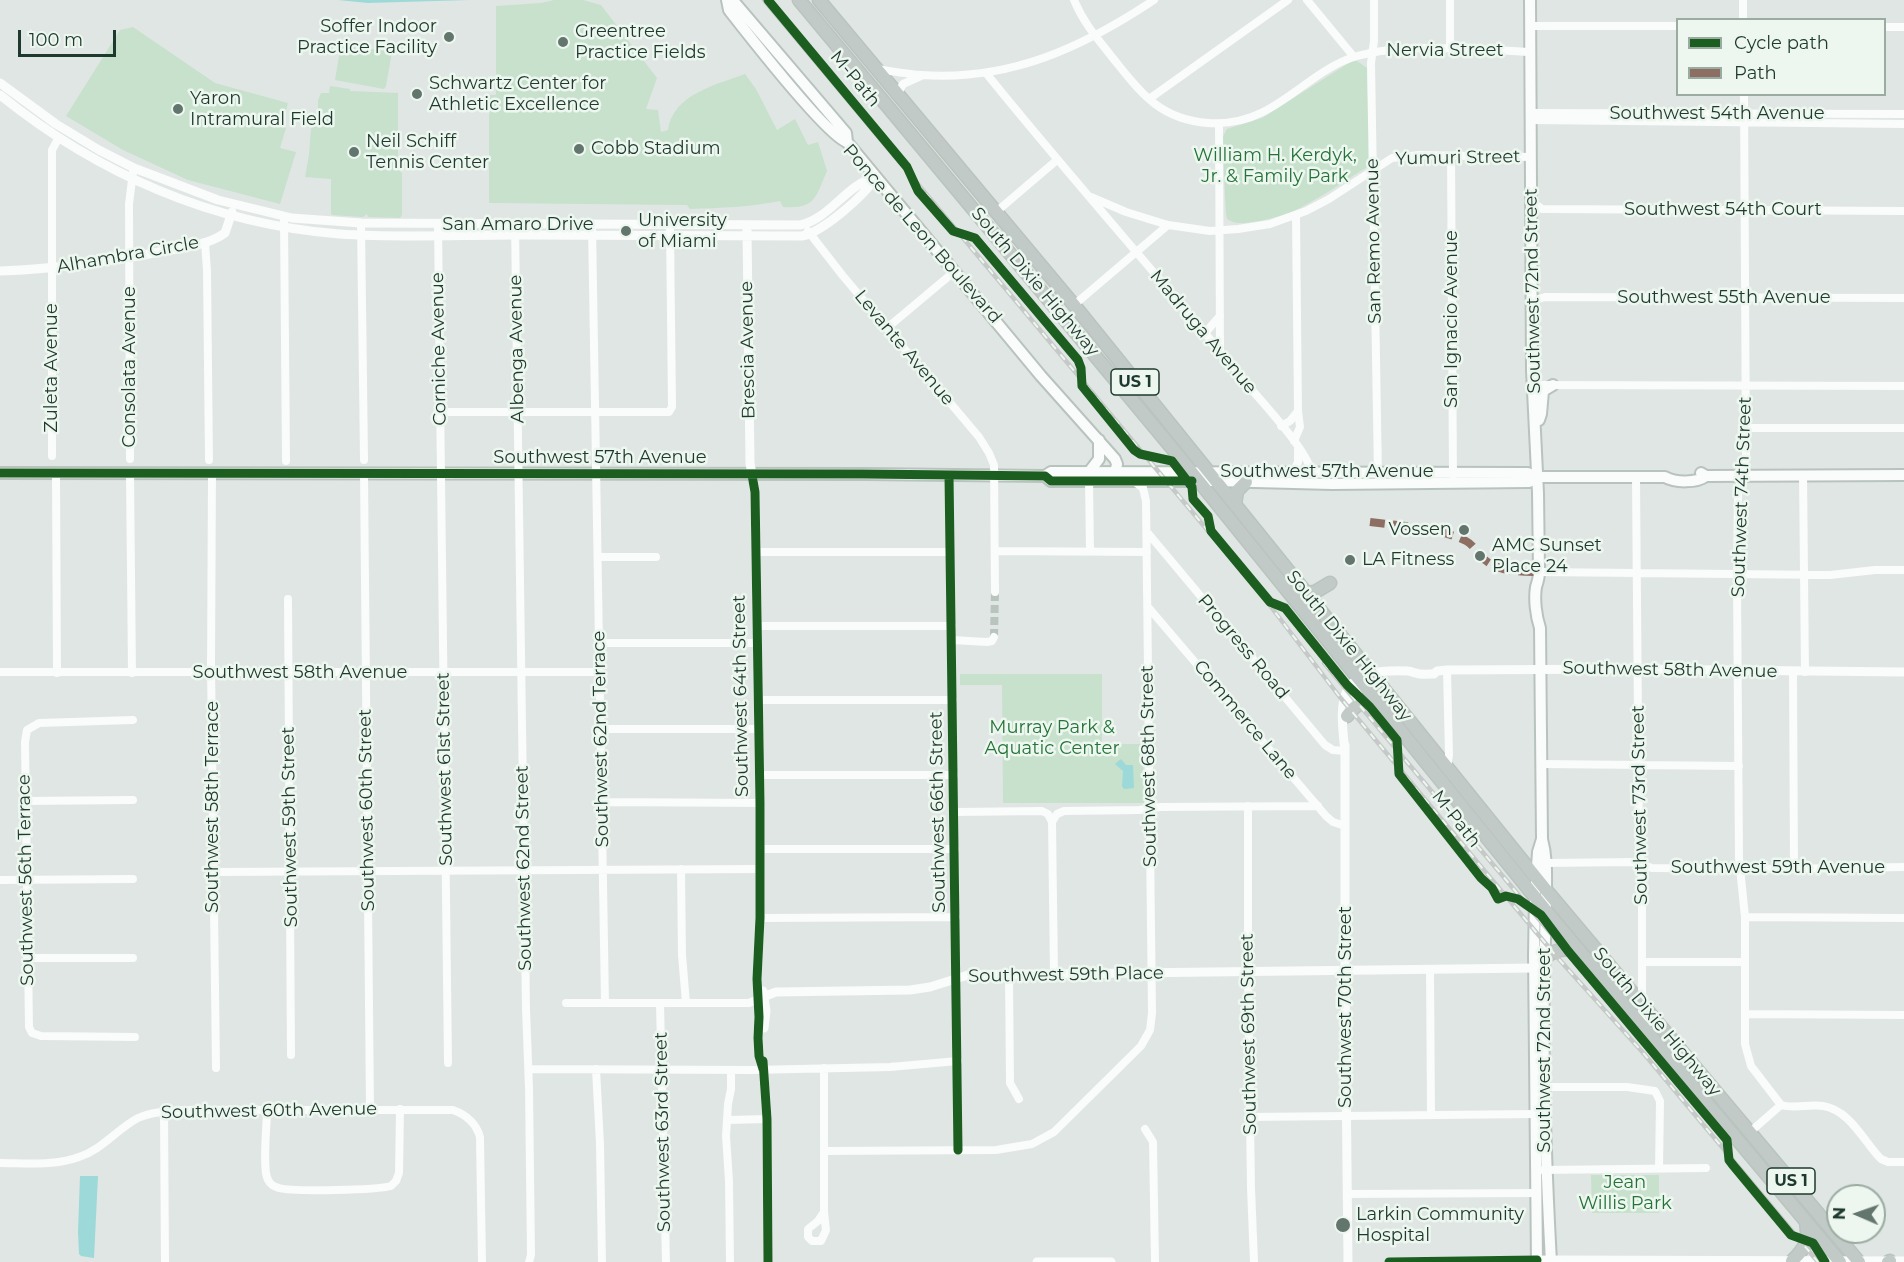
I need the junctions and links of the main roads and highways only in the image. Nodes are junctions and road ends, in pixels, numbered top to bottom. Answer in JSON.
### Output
{"nodes":[{"id":1,"x":800,"y":0,"type":"edge"},
{"id":2,"x":819,"y":0,"type":"edge"},
{"id":3,"x":1530,"y":0,"type":"edge"},
{"id":4,"x":728,"y":1,"type":"edge"},
{"id":5,"x":866,"y":80,"type":"junction"},
{"id":6,"x":889,"y":85,"type":"junction"},
{"id":7,"x":895,"y":115,"type":"junction"},
{"id":8,"x":970,"y":204,"type":"junction"},
{"id":9,"x":996,"y":212,"type":"junction"},
{"id":10,"x":1000,"y":239,"type":"junction"},
{"id":11,"x":1047,"y":296,"type":"junction"},
{"id":12,"x":1074,"y":305,"type":"junction"},
{"id":13,"x":1078,"y":334,"type":"junction"},
{"id":14,"x":1553,"y":385,"type":"road end"},
{"id":15,"x":1535,"y":428,"type":"junction"},
{"id":16,"x":1099,"y":440,"type":"junction"},
{"id":17,"x":1117,"y":472,"type":"junction"},
{"id":18,"x":1311,"y":472,"type":"junction"},
{"id":19,"x":0,"y":473,"type":"edge"},
{"id":20,"x":1904,"y":475,"type":"edge"},
{"id":21,"x":1045,"y":476,"type":"junction"},
{"id":22,"x":1089,"y":476,"type":"junction"},
{"id":23,"x":1195,"y":476,"type":"junction"},
{"id":24,"x":1212,"y":476,"type":"junction"},
{"id":25,"x":1537,"y":477,"type":"junction"},
{"id":26,"x":1378,"y":478,"type":"junction"},
{"id":27,"x":1075,"y":481,"type":"junction"},
{"id":28,"x":1245,"y":482,"type":"junction"},
{"id":29,"x":1287,"y":483,"type":"junction"},
{"id":30,"x":1323,"y":484,"type":"junction"},
{"id":31,"x":1235,"y":504,"type":"junction"},
{"id":32,"x":1296,"y":580,"type":"junction"},
{"id":33,"x":1282,"y":583,"type":"junction"},
{"id":34,"x":1330,"y":583,"type":"junction"},
{"id":35,"x":1307,"y":594,"type":"junction"},
{"id":36,"x":1325,"y":616,"type":"junction"},
{"id":37,"x":1376,"y":701,"type":"junction"},
{"id":38,"x":1347,"y":716,"type":"road end"},
{"id":39,"x":1542,"y":839,"type":"junction"},
{"id":40,"x":1536,"y":878,"type":"junction"},
{"id":41,"x":1540,"y":893,"type":"junction"},
{"id":42,"x":1546,"y":910,"type":"junction"},
{"id":43,"x":1579,"y":950,"type":"junction"},
{"id":44,"x":1545,"y":958,"type":"junction"},
{"id":45,"x":1534,"y":968,"type":"junction"},
{"id":46,"x":1544,"y":985,"type":"junction"},
{"id":47,"x":1540,"y":1087,"type":"junction"},
{"id":48,"x":1725,"y":1125,"type":"junction"},
{"id":49,"x":1750,"y":1132,"type":"junction"},
{"id":50,"x":1749,"y":1154,"type":"junction"},
{"id":51,"x":1541,"y":1170,"type":"junction"},
{"id":52,"x":1805,"y":1221,"type":"junction"},
{"id":53,"x":1537,"y":1261,"type":"edge"},
{"id":54,"x":1551,"y":1261,"type":"edge"},
{"id":55,"x":1792,"y":1261,"type":"edge"},
{"id":56,"x":1858,"y":1261,"type":"edge"},
{"id":57,"x":1839,"y":1262,"type":"edge"}],
"edges":[{"from":1,"to":5,"type":"highway","name":"South Dixie Highway","number":"US 1"},
{"from":2,"to":6,"type":"highway","name":"South Dixie Highway","number":"US 1"},
{"from":3,"to":15,"type":"main road","name":"Southwest 72nd Street"},
{"from":4,"to":16,"type":"main road","name":"Ponce de Leon Boulevard"},
{"from":5,"to":6,"type":"highway"},
{"from":5,"to":7,"type":"highway","name":"South Dixie Highway","number":"US 1"},
{"from":6,"to":7,"type":"highway"},
{"from":6,"to":9,"type":"highway","name":"South Dixie Highway","number":"US 1"},
{"from":7,"to":8,"type":"highway","name":"South Dixie Highway","number":"US 1"},
{"from":8,"to":9,"type":"highway"},
{"from":8,"to":10,"type":"highway","name":"South Dixie Highway","number":"US 1"},
{"from":9,"to":10,"type":"highway"},
{"from":9,"to":12,"type":"highway","name":"South Dixie Highway","number":"US 1"},
{"from":10,"to":11,"type":"highway","name":"South Dixie Highway","number":"US 1"},
{"from":11,"to":12,"type":"highway"},
{"from":11,"to":13,"type":"highway","name":"South Dixie Highway","number":"US 1"},
{"from":12,"to":13,"type":"highway"},
{"from":12,"to":24,"type":"highway","name":"South Dixie Highway","number":"US 1"},
{"from":13,"to":23,"type":"highway","name":"South Dixie Highway","number":"US 1"},
{"from":14,"to":15,"type":"main road"},
{"from":15,"to":25,"type":"main road","name":"Southwest 72nd Street"},
{"from":16,"to":17,"type":"main road","name":"Ponce de Leon Boulevard"},
{"from":16,"to":22,"type":"main road"},
{"from":17,"to":22,"type":"main road","name":"Southwest 57th Avenue"},
{"from":17,"to":23,"type":"main road","name":"Southwest 57th Avenue"},
{"from":17,"to":27,"type":"main road"},
{"from":18,"to":24,"type":"main road","name":"Southwest 57th Avenue"},
{"from":18,"to":26,"type":"main road","name":"Southwest 57th Avenue"},
{"from":18,"to":29,"type":"main road"},
{"from":18,"to":30,"type":"main road"},
{"from":19,"to":21,"type":"main road","name":"Southwest 57th Avenue"},
{"from":20,"to":25,"type":"main road","name":"Southwest 57th Avenue"},
{"from":21,"to":22,"type":"main road","name":"Southwest 57th Avenue"},
{"from":21,"to":27,"type":"main road","name":"Southwest 57th Avenue"},
{"from":22,"to":23,"type":"main road","name":"Southwest 57th Avenue"},
{"from":22,"to":27,"type":"main road","name":"Southwest 57th Avenue"},
{"from":23,"to":24,"type":"main road","name":"Southwest 57th Avenue"},
{"from":23,"to":33,"type":"highway","name":"South Dixie Highway","number":"US 1"},
{"from":24,"to":28,"type":"main road","name":"Southwest 57th Avenue"},
{"from":24,"to":31,"type":"highway","name":"South Dixie Highway","number":"US 1"},
{"from":25,"to":26,"type":"main road","name":"Southwest 57th Avenue"},
{"from":25,"to":39,"type":"main road","name":"Southwest 72nd Street"},
{"from":26,"to":30,"type":"main road","name":"Southwest 57th Avenue"},
{"from":28,"to":29,"type":"main road","name":"Southwest 57th Avenue"},
{"from":28,"to":31,"type":"highway"},
{"from":29,"to":30,"type":"main road","name":"Southwest 57th Avenue"},
{"from":31,"to":32,"type":"highway","name":"South Dixie Highway","number":"US 1"},
{"from":32,"to":34,"type":"highway"},
{"from":32,"to":35,"type":"highway","name":"South Dixie Highway","number":"US 1"},
{"from":33,"to":35,"type":"highway"},
{"from":33,"to":37,"type":"highway","name":"South Dixie Highway","number":"US 1"},
{"from":34,"to":35,"type":"highway"},
{"from":34,"to":36,"type":"highway"},
{"from":35,"to":36,"type":"highway","name":"South Dixie Highway","number":"US 1"},
{"from":36,"to":40,"type":"highway","name":"South Dixie Highway","number":"US 1"},
{"from":37,"to":38,"type":"highway"},
{"from":37,"to":41,"type":"highway","name":"South Dixie Highway","number":"US 1"},
{"from":39,"to":40,"type":"main road","name":"Southwest 72nd Street"},
{"from":39,"to":41,"type":"main road","name":"Southwest 72nd Street"},
{"from":40,"to":41,"type":"highway","name":"South Dixie Highway","number":"US 1"},
{"from":41,"to":42,"type":"highway","name":"South Dixie Highway","number":"US 1"},
{"from":41,"to":45,"type":"main road","name":"Southwest 72nd Street"},
{"from":41,"to":49,"type":"highway","name":"South Dixie Highway","number":"US 1"},
{"from":42,"to":43,"type":"highway","name":"South Dixie Highway","number":"US 1"},
{"from":42,"to":44,"type":"main road","name":"Southwest 72nd Street"},
{"from":43,"to":44,"type":"highway"},
{"from":43,"to":48,"type":"highway","name":"South Dixie Highway","number":"US 1"},
{"from":44,"to":46,"type":"main road","name":"Southwest 72nd Street"},
{"from":45,"to":46,"type":"main road"},
{"from":45,"to":47,"type":"main road","name":"Southwest 72nd Street"},
{"from":46,"to":47,"type":"main road","name":"Southwest 72nd Street"},
{"from":47,"to":51,"type":"main road","name":"Southwest 72nd Street"},
{"from":47,"to":51,"type":"main road","name":"Southwest 72nd Street"},
{"from":48,"to":49,"type":"highway"},
{"from":48,"to":50,"type":"highway","name":"South Dixie Highway","number":"US 1"},
{"from":49,"to":50,"type":"highway"},
{"from":49,"to":56,"type":"highway","name":"South Dixie Highway","number":"US 1"},
{"from":50,"to":52,"type":"highway","name":"South Dixie Highway","number":"US 1"},
{"from":51,"to":53,"type":"main road","name":"Southwest 72nd Street"},
{"from":51,"to":54,"type":"main road","name":"Southwest 72nd Street"},
{"from":52,"to":55,"type":"highway"},
{"from":52,"to":57,"type":"highway","name":"South Dixie Highway","number":"US 1"}]}
